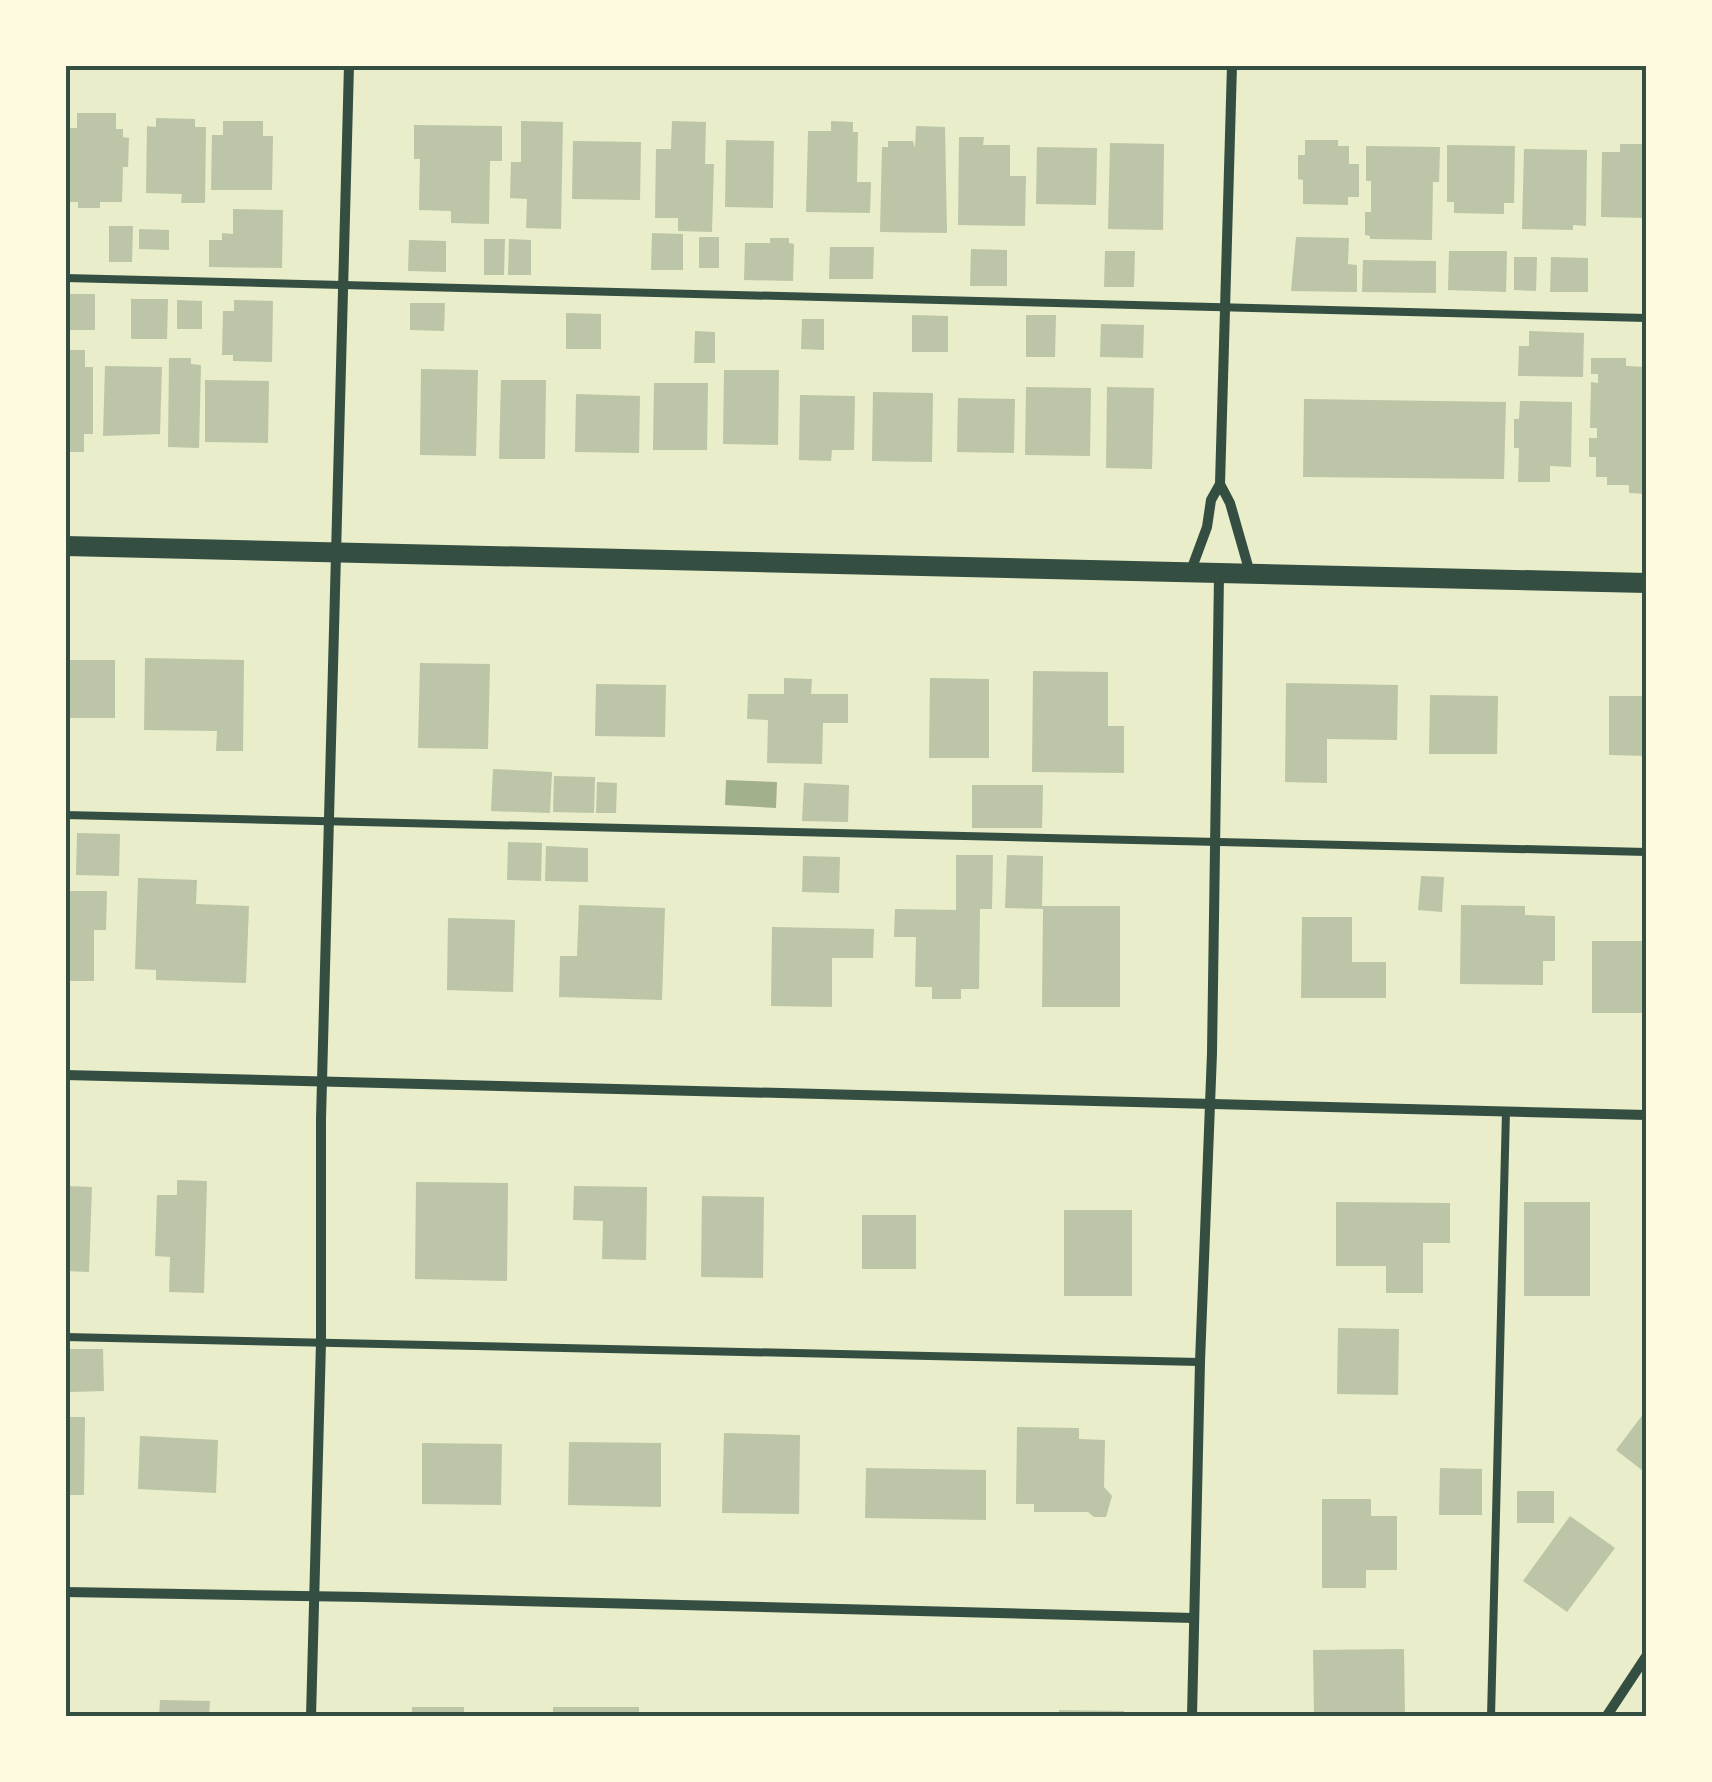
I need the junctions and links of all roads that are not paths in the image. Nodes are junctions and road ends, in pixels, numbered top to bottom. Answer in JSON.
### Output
{"nodes":[{"id":1,"x":349,"y":65,"type":"edge"},
{"id":2,"x":1232,"y":65,"type":"edge"},
{"id":3,"x":65,"y":278,"type":"edge"},
{"id":4,"x":345,"y":286,"type":"junction"},
{"id":5,"x":1226,"y":306,"type":"junction"},
{"id":6,"x":1647,"y":318,"type":"edge"},
{"id":7,"x":1220,"y":484,"type":"junction"},
{"id":8,"x":65,"y":546,"type":"edge"},
{"id":9,"x":338,"y":552,"type":"junction"},
{"id":10,"x":1190,"y":574,"type":"junction"},
{"id":11,"x":1219,"y":576,"type":"junction"},
{"id":12,"x":1251,"y":576,"type":"junction"},
{"id":13,"x":1647,"y":584,"type":"edge"},
{"id":14,"x":65,"y":815,"type":"edge"},
{"id":15,"x":330,"y":820,"type":"junction"},
{"id":16,"x":1214,"y":842,"type":"junction"},
{"id":17,"x":1647,"y":852,"type":"edge"},
{"id":18,"x":65,"y":1075,"type":"edge"},
{"id":19,"x":322,"y":1080,"type":"junction"},
{"id":20,"x":1210,"y":1102,"type":"junction"},
{"id":21,"x":1506,"y":1111,"type":"junction"},
{"id":22,"x":1647,"y":1114,"type":"edge"},
{"id":23,"x":65,"y":1338,"type":"edge"},
{"id":24,"x":321,"y":1342,"type":"junction"},
{"id":25,"x":1200,"y":1362,"type":"junction"},
{"id":26,"x":65,"y":1592,"type":"edge"},
{"id":27,"x":314,"y":1596,"type":"junction"},
{"id":28,"x":1194,"y":1618,"type":"junction"},
{"id":29,"x":1647,"y":1656,"type":"edge"},
{"id":30,"x":311,"y":1717,"type":"edge"},
{"id":31,"x":1192,"y":1717,"type":"edge"},
{"id":32,"x":1490,"y":1717,"type":"edge"},
{"id":33,"x":1606,"y":1717,"type":"edge"}],
"edges":[{"from":1,"to":4,"type":"street"},
{"from":2,"to":5,"type":"street"},
{"from":3,"to":4,"type":"lane"},
{"from":4,"to":5,"type":"lane"},
{"from":4,"to":9,"type":"street"},
{"from":5,"to":6,"type":"lane"},
{"from":5,"to":7,"type":"street"},
{"from":7,"to":10,"type":"street"},
{"from":7,"to":12,"type":"street"},
{"from":8,"to":9,"type":"main road"},
{"from":9,"to":10,"type":"main road"},
{"from":9,"to":15,"type":"street"},
{"from":10,"to":11,"type":"main road"},
{"from":11,"to":12,"type":"main road"},
{"from":11,"to":16,"type":"street"},
{"from":12,"to":13,"type":"main road"},
{"from":14,"to":15,"type":"lane"},
{"from":15,"to":16,"type":"lane"},
{"from":15,"to":19,"type":"street"},
{"from":16,"to":17,"type":"lane"},
{"from":16,"to":20,"type":"street"},
{"from":18,"to":19,"type":"street"},
{"from":19,"to":20,"type":"street"},
{"from":19,"to":24,"type":"street"},
{"from":20,"to":21,"type":"street"},
{"from":20,"to":25,"type":"street"},
{"from":21,"to":22,"type":"street"},
{"from":21,"to":32,"type":"lane"},
{"from":23,"to":24,"type":"lane"},
{"from":24,"to":25,"type":"lane"},
{"from":24,"to":27,"type":"street"},
{"from":25,"to":28,"type":"street"},
{"from":26,"to":27,"type":"street"},
{"from":27,"to":28,"type":"street"},
{"from":27,"to":30,"type":"street"},
{"from":28,"to":31,"type":"street"},
{"from":29,"to":33,"type":"street"}]}
